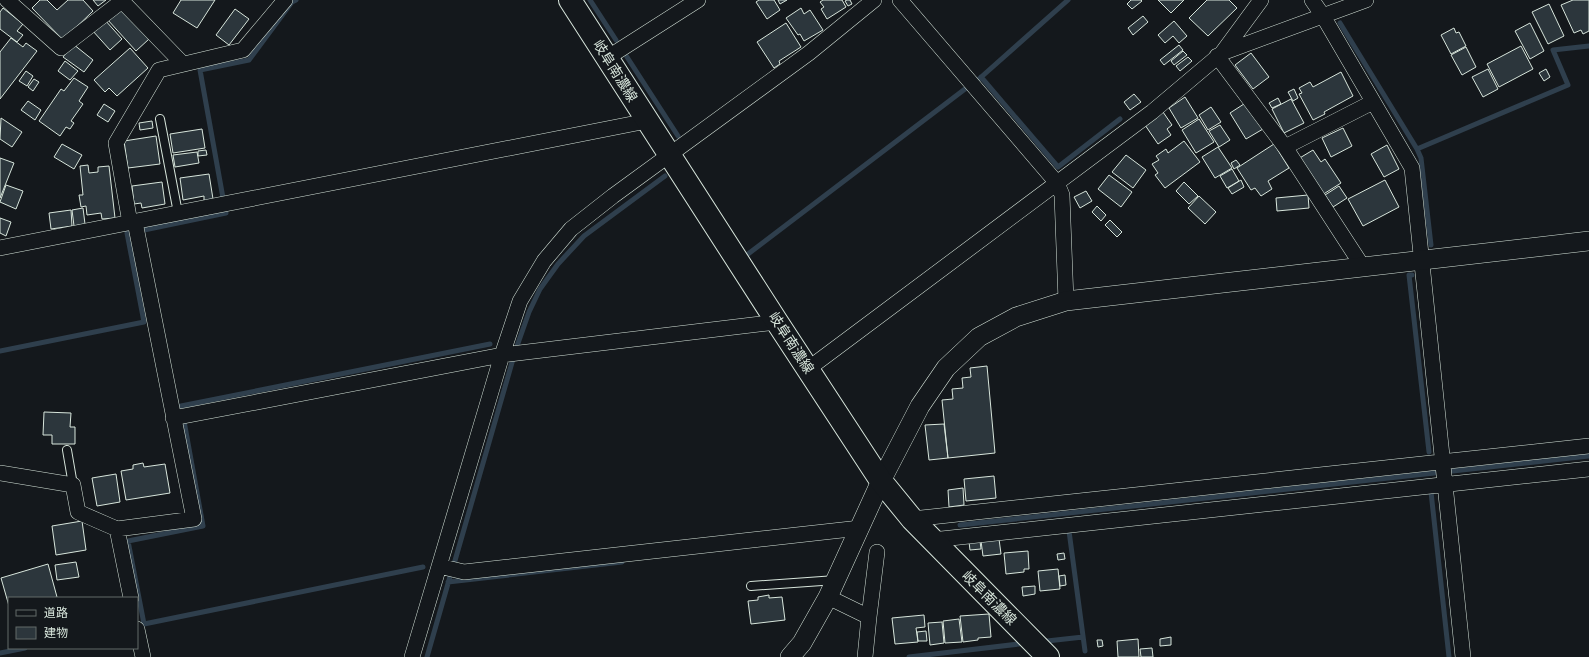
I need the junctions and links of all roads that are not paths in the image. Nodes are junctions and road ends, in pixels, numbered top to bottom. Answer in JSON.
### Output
{"nodes":[{"id":1,"x":6,"y":0,"type":"edge"},
{"id":2,"x":285,"y":0,"type":"edge"},
{"id":3,"x":570,"y":0,"type":"edge"},
{"id":4,"x":698,"y":0,"type":"edge"},
{"id":5,"x":874,"y":0,"type":"edge"},
{"id":6,"x":900,"y":0,"type":"edge"},
{"id":7,"x":1261,"y":0,"type":"edge"},
{"id":8,"x":1312,"y":0,"type":"edge"},
{"id":9,"x":1366,"y":0,"type":"edge"},
{"id":10,"x":1324,"y":16,"type":"junction"},
{"id":11,"x":1220,"y":55,"type":"junction"},
{"id":12,"x":608,"y":58,"type":"junction"},
{"id":13,"x":183,"y":64,"type":"junction"},
{"id":14,"x":1373,"y":102,"type":"junction"},
{"id":15,"x":160,"y":119,"type":"dead end"},
{"id":16,"x":647,"y":121,"type":"junction"},
{"id":17,"x":1285,"y":147,"type":"junction"},
{"id":18,"x":670,"y":156,"type":"junction"},
{"id":19,"x":1057,"y":183,"type":"junction"},
{"id":20,"x":178,"y":213,"type":"junction"},
{"id":21,"x":133,"y":222,"type":"junction"},
{"id":22,"x":1589,"y":241,"type":"edge"},
{"id":23,"x":0,"y":248,"type":"edge"},
{"id":24,"x":1422,"y":261,"type":"junction"},
{"id":25,"x":1363,"y":267,"type":"junction"},
{"id":26,"x":1066,"y":301,"type":"junction"},
{"id":27,"x":777,"y":322,"type":"junction"},
{"id":28,"x":502,"y":355,"type":"junction"},
{"id":29,"x":808,"y":369,"type":"junction"},
{"id":30,"x":173,"y":418,"type":"junction"},
{"id":31,"x":1589,"y":446,"type":"edge"},
{"id":32,"x":67,"y":450,"type":"dead end"},
{"id":33,"x":1589,"y":469,"type":"edge"},
{"id":34,"x":0,"y":473,"type":"edge"},
{"id":35,"x":1443,"y":473,"type":"junction"},
{"id":36,"x":882,"y":481,"type":"junction"},
{"id":37,"x":73,"y":485,"type":"junction"},
{"id":38,"x":912,"y":519,"type":"junction"},
{"id":39,"x":860,"y":528,"type":"junction"},
{"id":40,"x":117,"y":529,"type":"junction"},
{"id":41,"x":932,"y":540,"type":"junction"},
{"id":42,"x":877,"y":552,"type":"dead end"},
{"id":43,"x":439,"y":566,"type":"junction"},
{"id":44,"x":836,"y":580,"type":"junction"},
{"id":45,"x":751,"y":586,"type":"dead end"},
{"id":46,"x":131,"y":597,"type":"edge"},
{"id":47,"x":828,"y":597,"type":"junction"},
{"id":48,"x":869,"y":618,"type":"junction"},
{"id":49,"x":138,"y":635,"type":"edge"},
{"id":50,"x":142,"y":657,"type":"edge"},
{"id":51,"x":412,"y":657,"type":"edge"},
{"id":52,"x":790,"y":657,"type":"edge"},
{"id":53,"x":865,"y":657,"type":"edge"},
{"id":54,"x":1048,"y":657,"type":"edge"},
{"id":55,"x":1463,"y":657,"type":"edge"}],
"edges":[{"from":1,"to":13,"type":"street"},
{"from":2,"to":13,"type":"street"},
{"from":3,"to":12,"type":"main road","name":"岐阜南濃線"},
{"from":4,"to":12,"type":"street"},
{"from":5,"to":18,"type":"street"},
{"from":6,"to":19,"type":"street"},
{"from":7,"to":11,"type":"street"},
{"from":8,"to":10,"type":"street"},
{"from":9,"to":10,"type":"street"},
{"from":10,"to":11,"type":"street"},
{"from":10,"to":14,"type":"street"},
{"from":11,"to":17,"type":"street"},
{"from":11,"to":19,"type":"street"},
{"from":12,"to":16,"type":"main road","name":"岐阜南濃線"},
{"from":13,"to":21,"type":"street"},
{"from":14,"to":17,"type":"street"},
{"from":14,"to":24,"type":"street"},
{"from":15,"to":20,"type":"lane"},
{"from":16,"to":18,"type":"main road","name":"岐阜南濃線"},
{"from":16,"to":20,"type":"street"},
{"from":17,"to":25,"type":"street"},
{"from":18,"to":27,"type":"main road","name":"岐阜南濃線"},
{"from":18,"to":28,"type":"street"},
{"from":19,"to":26,"type":"street"},
{"from":19,"to":29,"type":"street"},
{"from":20,"to":21,"type":"street"},
{"from":21,"to":23,"type":"street"},
{"from":21,"to":30,"type":"street"},
{"from":22,"to":24,"type":"street"},
{"from":24,"to":25,"type":"street"},
{"from":24,"to":35,"type":"street"},
{"from":25,"to":26,"type":"street"},
{"from":26,"to":36,"type":"street"},
{"from":27,"to":28,"type":"street"},
{"from":27,"to":29,"type":"main road","name":"岐阜南濃線"},
{"from":28,"to":30,"type":"street"},
{"from":28,"to":43,"type":"street"},
{"from":29,"to":36,"type":"main road","name":"岐阜南濃線"},
{"from":30,"to":40,"type":"street"},
{"from":31,"to":35,"type":"street"},
{"from":32,"to":37,"type":"lane"},
{"from":33,"to":35,"type":"street"},
{"from":34,"to":37,"type":"street"},
{"from":35,"to":38,"type":"street"},
{"from":35,"to":41,"type":"street"},
{"from":35,"to":55,"type":"street"},
{"from":36,"to":38,"type":"main road","name":"岐阜南濃線"},
{"from":36,"to":39,"type":"street"},
{"from":37,"to":40,"type":"street"},
{"from":38,"to":41,"type":"main road","name":"岐阜南濃線"},
{"from":39,"to":43,"type":"street"},
{"from":39,"to":44,"type":"street"},
{"from":40,"to":46,"type":"street"},
{"from":41,"to":54,"type":"main road","name":"岐阜南濃線"},
{"from":42,"to":48,"type":"street"},
{"from":43,"to":51,"type":"street"},
{"from":44,"to":45,"type":"lane"},
{"from":44,"to":47,"type":"street"},
{"from":47,"to":48,"type":"street"},
{"from":47,"to":52,"type":"street"},
{"from":48,"to":53,"type":"street"},
{"from":49,"to":50,"type":"street"}]}
